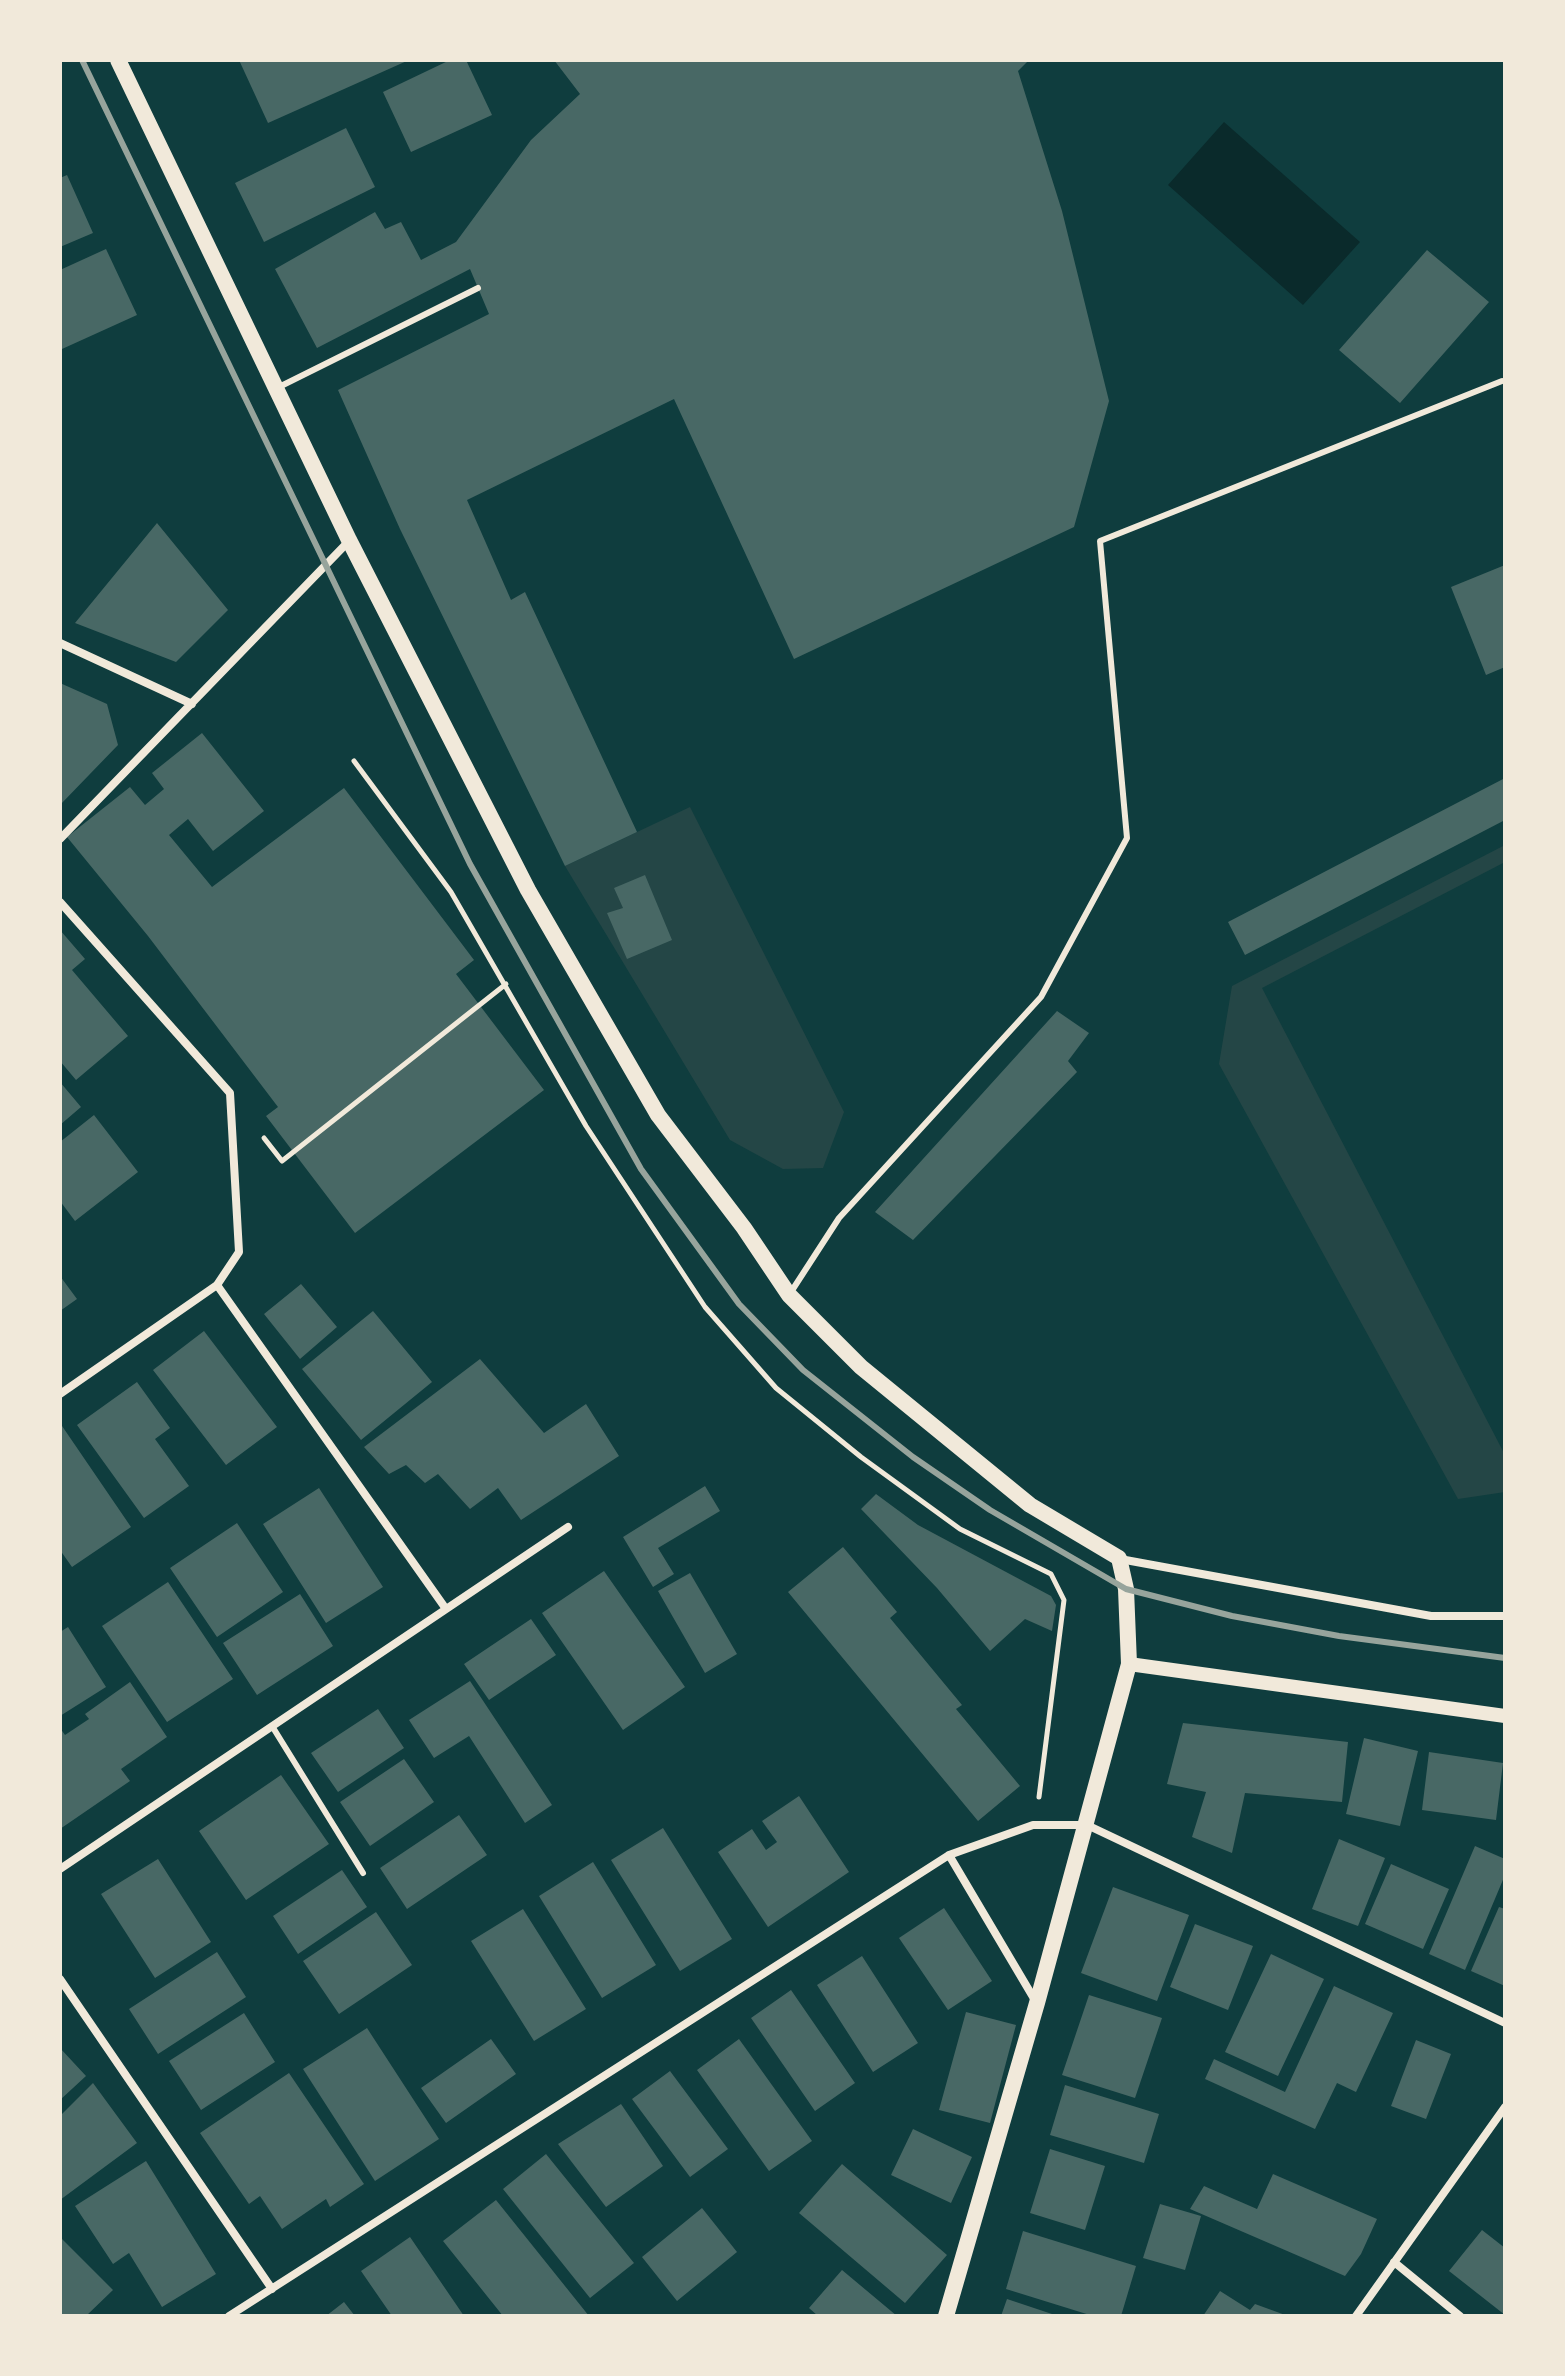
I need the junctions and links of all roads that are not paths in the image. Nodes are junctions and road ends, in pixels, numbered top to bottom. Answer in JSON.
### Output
{"nodes":[{"id":1,"x":118,"y":60,"type":"edge"},
{"id":2,"x":478,"y":288,"type":"dead end"},
{"id":3,"x":1502,"y":381,"type":"dead end"},
{"id":4,"x":276,"y":389,"type":"junction"},
{"id":5,"x":349,"y":540,"type":"junction"},
{"id":6,"x":60,"y":643,"type":"edge"},
{"id":7,"x":192,"y":704,"type":"junction"},
{"id":8,"x":60,"y":839,"type":"edge"},
{"id":9,"x":60,"y":902,"type":"edge"},
{"id":10,"x":217,"y":1285,"type":"junction"},
{"id":11,"x":789,"y":1295,"type":"junction"},
{"id":12,"x":60,"y":1394,"type":"edge"},
{"id":13,"x":568,"y":1527,"type":"dead end"},
{"id":14,"x":1119,"y":1558,"type":"junction"},
{"id":15,"x":446,"y":1609,"type":"junction"},
{"id":16,"x":1505,"y":1616,"type":"edge"},
{"id":17,"x":1129,"y":1664,"type":"junction"},
{"id":18,"x":1505,"y":1716,"type":"edge"},
{"id":19,"x":272,"y":1726,"type":"junction"},
{"id":20,"x":1087,"y":1825,"type":"junction"},
{"id":21,"x":949,"y":1855,"type":"junction"},
{"id":22,"x":60,"y":1869,"type":"edge"},
{"id":23,"x":363,"y":1873,"type":"dead end"},
{"id":24,"x":60,"y":1979,"type":"edge"},
{"id":25,"x":1037,"y":2003,"type":"junction"},
{"id":26,"x":1505,"y":2023,"type":"edge"},
{"id":27,"x":1505,"y":2107,"type":"edge"},
{"id":28,"x":1394,"y":2262,"type":"junction"},
{"id":29,"x":272,"y":2289,"type":"junction"},
{"id":30,"x":229,"y":2316,"type":"edge"},
{"id":31,"x":946,"y":2316,"type":"edge"},
{"id":32,"x":1356,"y":2316,"type":"edge"},
{"id":33,"x":1460,"y":2316,"type":"edge"}],
"edges":[{"from":1,"to":4,"type":"main road"},
{"from":2,"to":4,"type":"lane"},
{"from":3,"to":11,"type":"lane"},
{"from":4,"to":5,"type":"main road"},
{"from":5,"to":7,"type":"street"},
{"from":5,"to":11,"type":"main road"},
{"from":6,"to":7,"type":"street"},
{"from":7,"to":8,"type":"street"},
{"from":9,"to":10,"type":"street"},
{"from":10,"to":12,"type":"street"},
{"from":10,"to":15,"type":"street"},
{"from":11,"to":14,"type":"main road"},
{"from":13,"to":15,"type":"street"},
{"from":14,"to":16,"type":"street"},
{"from":14,"to":17,"type":"main road"},
{"from":15,"to":19,"type":"street"},
{"from":17,"to":18,"type":"street"},
{"from":17,"to":20,"type":"main road"},
{"from":19,"to":22,"type":"street"},
{"from":19,"to":23,"type":"lane"},
{"from":20,"to":21,"type":"street"},
{"from":20,"to":25,"type":"main road"},
{"from":20,"to":26,"type":"street"},
{"from":21,"to":25,"type":"street"},
{"from":21,"to":29,"type":"street"},
{"from":24,"to":29,"type":"street"},
{"from":25,"to":31,"type":"main road"},
{"from":27,"to":28,"type":"street"},
{"from":28,"to":32,"type":"street"},
{"from":28,"to":33,"type":"street"},
{"from":29,"to":30,"type":"street"}]}
